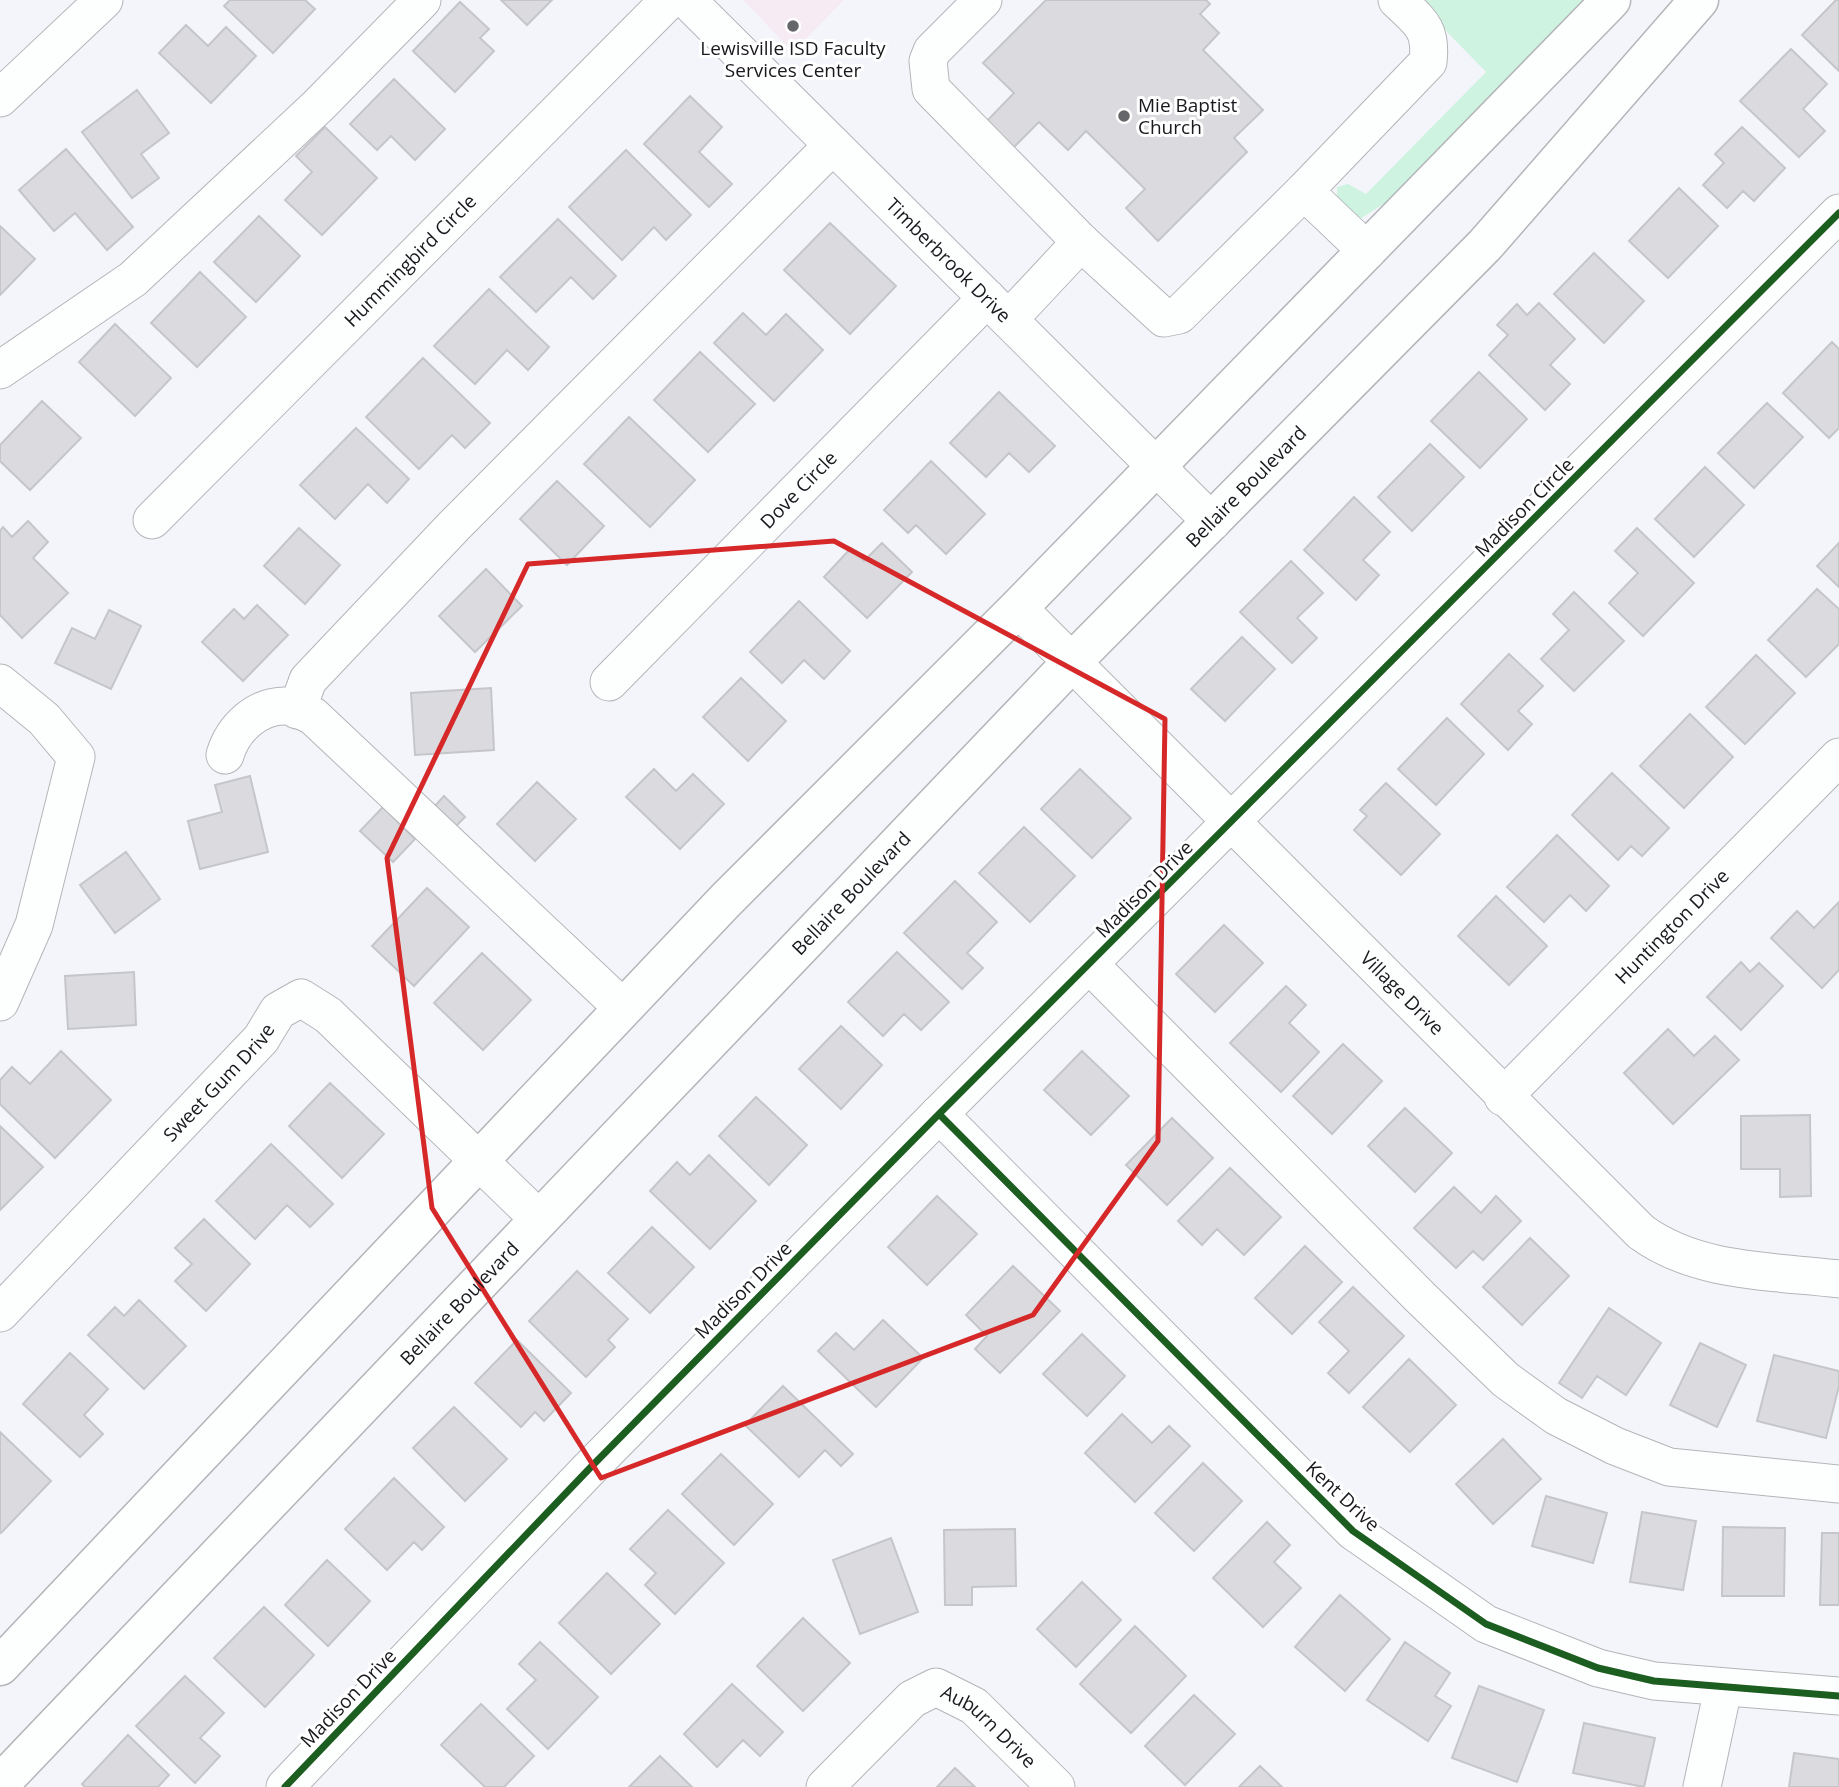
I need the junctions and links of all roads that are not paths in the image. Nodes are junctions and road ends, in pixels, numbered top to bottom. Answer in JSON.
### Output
{"nodes":[{"id":1,"x":104,"y":0,"type":"edge"},
{"id":2,"x":422,"y":0,"type":"edge"},
{"id":3,"x":668,"y":0,"type":"edge"},
{"id":4,"x":687,"y":0,"type":"edge"},
{"id":5,"x":983,"y":0,"type":"edge"},
{"id":6,"x":1398,"y":0,"type":"edge"},
{"id":7,"x":1611,"y":0,"type":"edge"},
{"id":8,"x":1699,"y":0,"type":"edge"},
{"id":9,"x":0,"y":99,"type":"edge"},
{"id":10,"x":833,"y":145,"type":"junction"},
{"id":11,"x":1304,"y":191,"type":"junction"},
{"id":12,"x":1839,"y":213,"type":"edge"},
{"id":13,"x":1081,"y":242,"type":"junction"},
{"id":14,"x":1367,"y":251,"type":"junction"},
{"id":15,"x":998,"y":309,"type":"junction"},
{"id":16,"x":0,"y":370,"type":"edge"},
{"id":17,"x":1155,"y":465,"type":"junction"},
{"id":18,"x":152,"y":520,"type":"dead end"},
{"id":19,"x":1212,"y":522,"type":"junction"},
{"id":20,"x":1018,"y":608,"type":"junction"},
{"id":21,"x":1072,"y":662,"type":"junction"},
{"id":22,"x":609,"y":682,"type":"dead end"},
{"id":23,"x":0,"y":683,"type":"edge"},
{"id":24,"x":297,"y":710,"type":"junction"},
{"id":25,"x":225,"y":755,"type":"dead end"},
{"id":26,"x":1839,"y":757,"type":"edge"},
{"id":27,"x":1232,"y":823,"type":"junction"},
{"id":28,"x":1089,"y":964,"type":"junction"},
{"id":29,"x":0,"y":1002,"type":"edge"},
{"id":30,"x":623,"y":1008,"type":"junction"},
{"id":31,"x":1503,"y":1097,"type":"junction"},
{"id":32,"x":939,"y":1114,"type":"junction"},
{"id":33,"x":477,"y":1161,"type":"junction"},
{"id":34,"x":539,"y":1219,"type":"junction"},
{"id":35,"x":1839,"y":1279,"type":"edge"},
{"id":36,"x":0,"y":1313,"type":"edge"},
{"id":37,"x":1839,"y":1484,"type":"edge"},
{"id":38,"x":0,"y":1666,"type":"edge"},
{"id":39,"x":1723,"y":1689,"type":"junction"},
{"id":40,"x":1839,"y":1696,"type":"edge"},
{"id":41,"x":0,"y":1783,"type":"edge"},
{"id":42,"x":285,"y":1787,"type":"edge"},
{"id":43,"x":825,"y":1787,"type":"edge"},
{"id":44,"x":1056,"y":1787,"type":"edge"},
{"id":45,"x":1702,"y":1787,"type":"edge"}],
"edges":[{"from":1,"to":9,"type":"street"},
{"from":2,"to":16,"type":"street"},
{"from":3,"to":18,"type":"street","name":"Hummingbird Circle"},
{"from":4,"to":10,"type":"street","name":"Timberbrook Drive"},
{"from":5,"to":13,"type":"street"},
{"from":6,"to":11,"type":"street"},
{"from":7,"to":14,"type":"main road"},
{"from":8,"to":19,"type":"main road","name":"Bellaire Boulevard"},
{"from":10,"to":15,"type":"street","name":"Timberbrook Drive"},
{"from":10,"to":24,"type":"street"},
{"from":11,"to":13,"type":"street"},
{"from":11,"to":14,"type":"street"},
{"from":12,"to":27,"type":"street","name":"Madison Circle"},
{"from":13,"to":15,"type":"street","name":"Dove Circle"},
{"from":14,"to":17,"type":"main road"},
{"from":15,"to":17,"type":"street","name":"Timberbrook Drive"},
{"from":15,"to":22,"type":"street","name":"Dove Circle"},
{"from":17,"to":19,"type":"street","name":"Timberbrook Drive"},
{"from":17,"to":20,"type":"main road"},
{"from":19,"to":21,"type":"main road","name":"Bellaire Boulevard"},
{"from":20,"to":21,"type":"street","name":"Village Drive"},
{"from":20,"to":30,"type":"main road"},
{"from":21,"to":27,"type":"street","name":"Village Drive"},
{"from":21,"to":34,"type":"main road","name":"Bellaire Boulevard"},
{"from":23,"to":29,"type":"street"},
{"from":24,"to":25,"type":"street"},
{"from":24,"to":30,"type":"street"},
{"from":26,"to":31,"type":"street","name":"Huntington Drive"},
{"from":27,"to":28,"type":"street","name":"Madison Drive"},
{"from":27,"to":31,"type":"street","name":"Village Drive"},
{"from":28,"to":32,"type":"street","name":"Madison Drive"},
{"from":28,"to":37,"type":"street"},
{"from":30,"to":33,"type":"main road"},
{"from":31,"to":35,"type":"street","name":"Village Drive"},
{"from":32,"to":39,"type":"street","name":"Kent Drive"},
{"from":32,"to":42,"type":"street","name":"Madison Drive"},
{"from":33,"to":34,"type":"street","name":"Sweet Gum Drive"},
{"from":33,"to":36,"type":"street","name":"Sweet Gum Drive"},
{"from":33,"to":38,"type":"main road"},
{"from":34,"to":41,"type":"main road","name":"Bellaire Boulevard"},
{"from":39,"to":40,"type":"street","name":"Kent Drive"},
{"from":39,"to":45,"type":"street"},
{"from":43,"to":44,"type":"street","name":"Auburn Drive"}]}
